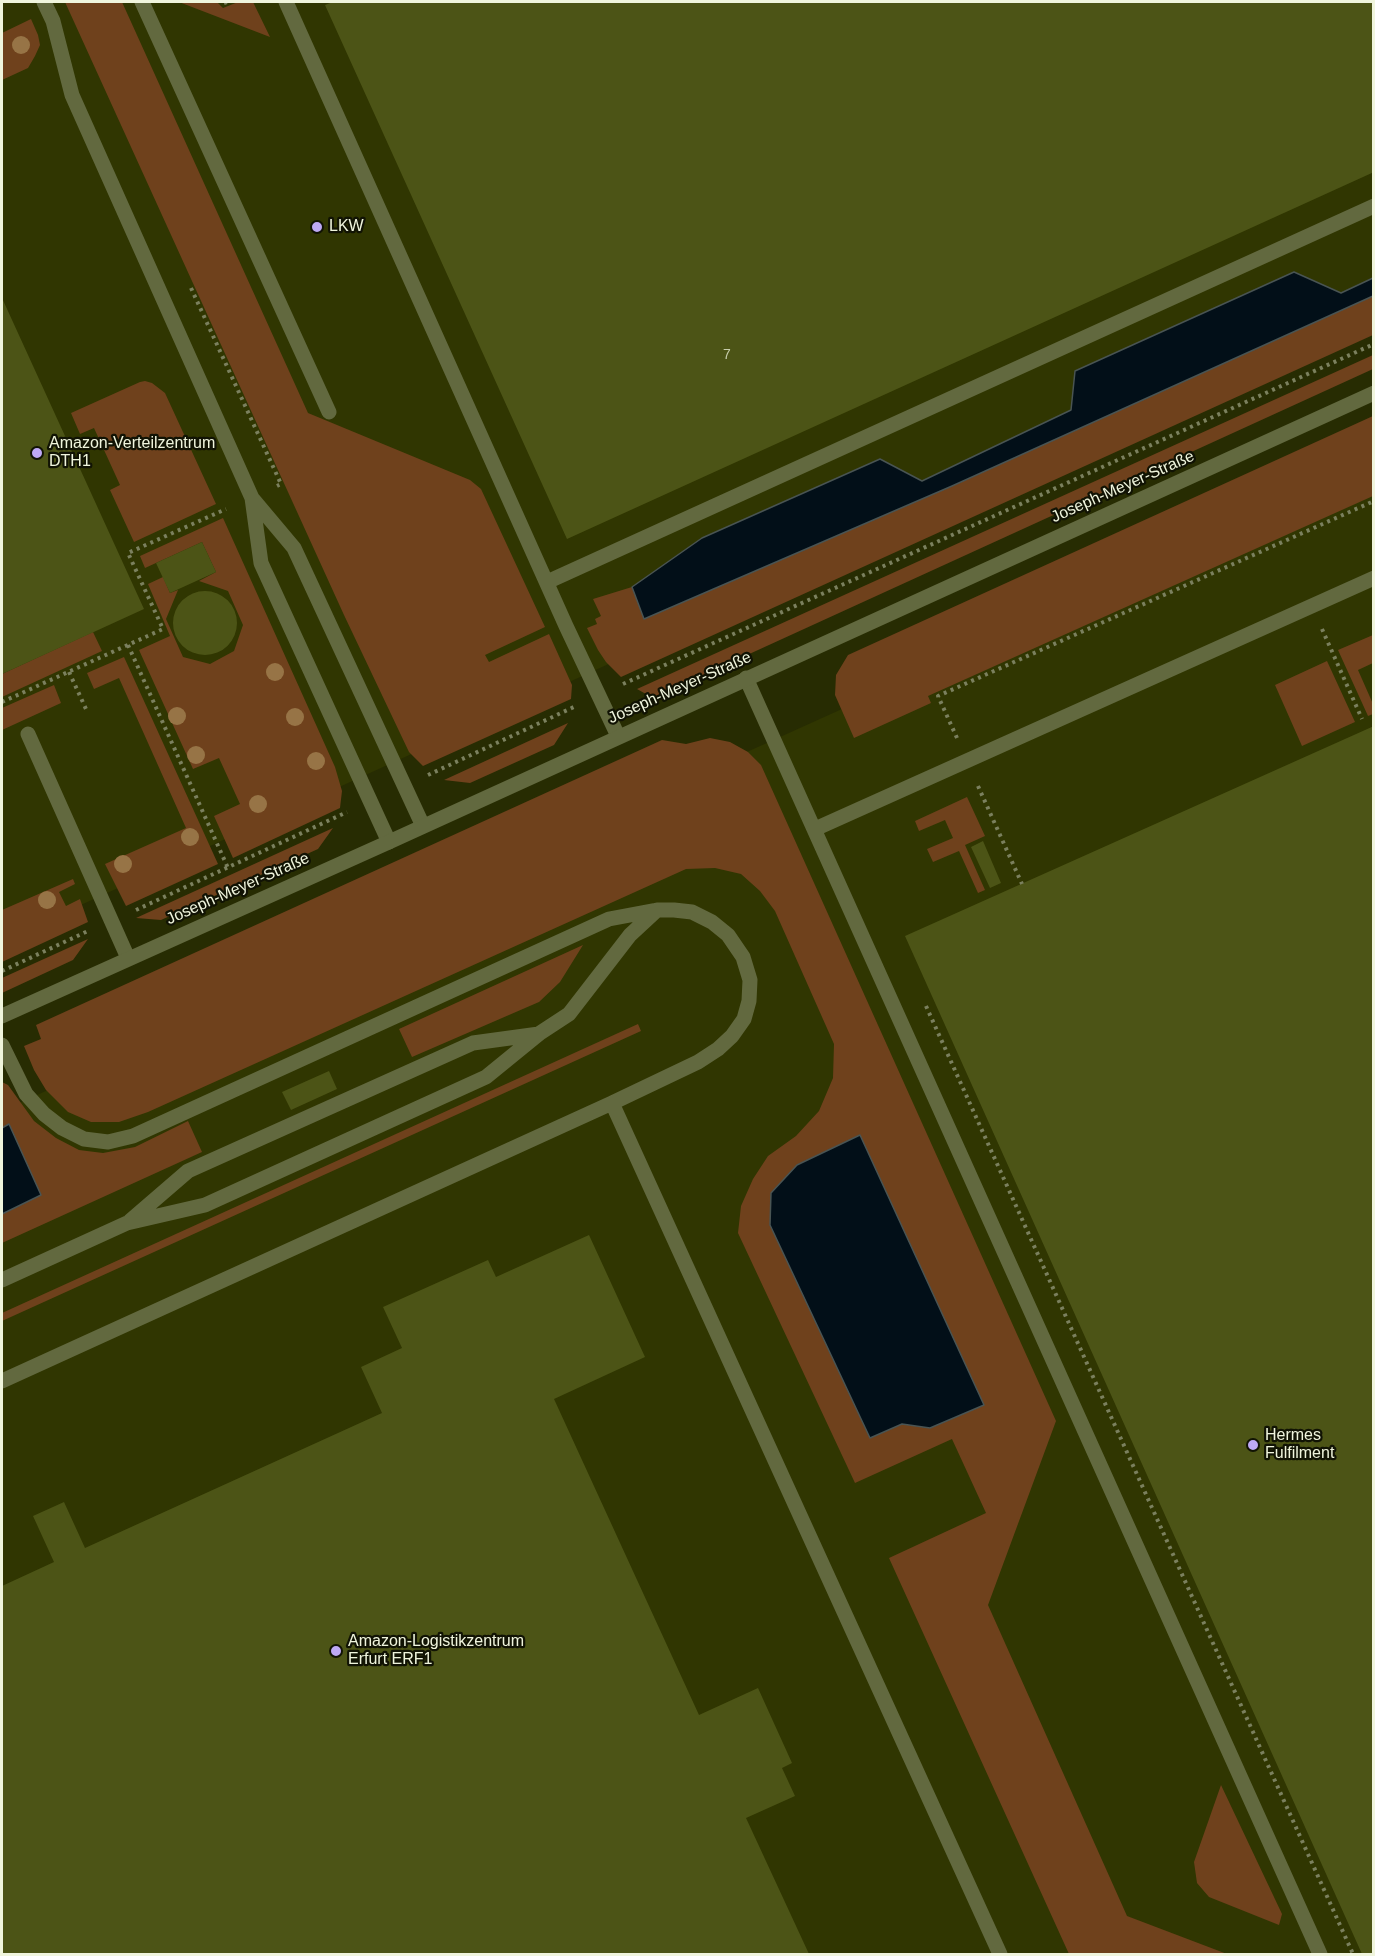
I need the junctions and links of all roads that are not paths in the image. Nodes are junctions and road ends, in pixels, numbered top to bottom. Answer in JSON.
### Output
{"nodes":[{"id":1,"x":44,"y":2,"type":"edge"},
{"id":2,"x":142,"y":2,"type":"edge"},
{"id":3,"x":286,"y":2,"type":"edge"},
{"id":4,"x":1374,"y":206,"type":"edge"},
{"id":5,"x":1374,"y":393,"type":"edge"},
{"id":6,"x":329,"y":412,"type":"dead end"},
{"id":7,"x":252,"y":498,"type":"junction"},
{"id":8,"x":1374,"y":578,"type":"edge"},
{"id":9,"x":547,"y":582,"type":"junction"},
{"id":10,"x":746,"y":678,"type":"junction"},
{"id":11,"x":28,"y":734,"type":"dead end"},
{"id":12,"x":618,"y":736,"type":"junction"},
{"id":13,"x":423,"y":826,"type":"junction"},
{"id":14,"x":815,"y":829,"type":"junction"},
{"id":15,"x":388,"y":842,"type":"junction"},
{"id":16,"x":657,"y":910,"type":"junction"},
{"id":17,"x":128,"y":958,"type":"junction"},
{"id":18,"x":2,"y":1016,"type":"edge"},
{"id":19,"x":540,"y":1033,"type":"junction"},
{"id":20,"x":2,"y":1045,"type":"edge"},
{"id":21,"x":612,"y":1102,"type":"junction"},
{"id":22,"x":127,"y":1223,"type":"junction"},
{"id":23,"x":2,"y":1280,"type":"edge"},
{"id":24,"x":2,"y":1381,"type":"edge"},
{"id":25,"x":1000,"y":1954,"type":"edge"},
{"id":26,"x":1320,"y":1954,"type":"edge"}],
"edges":[{"from":1,"to":7,"type":"street"},
{"from":2,"to":6,"type":"street"},
{"from":3,"to":9,"type":"street"},
{"from":4,"to":9,"type":"street"},
{"from":5,"to":10,"type":"street","name":"Joseph-Meyer-Straße"},
{"from":7,"to":13,"type":"street"},
{"from":7,"to":15,"type":"street"},
{"from":8,"to":14,"type":"street"},
{"from":9,"to":12,"type":"street"},
{"from":10,"to":12,"type":"street","name":"Joseph-Meyer-Straße"},
{"from":10,"to":14,"type":"street"},
{"from":11,"to":17,"type":"street"},
{"from":12,"to":13,"type":"street","name":"Joseph-Meyer-Straße"},
{"from":13,"to":15,"type":"street","name":"Joseph-Meyer-Straße"},
{"from":14,"to":26,"type":"street"},
{"from":15,"to":17,"type":"street","name":"Joseph-Meyer-Straße"},
{"from":16,"to":19,"type":"street"},
{"from":16,"to":20,"type":"street"},
{"from":16,"to":21,"type":"street"},
{"from":17,"to":18,"type":"street","name":"Joseph-Meyer-Straße"},
{"from":19,"to":22,"type":"street"},
{"from":19,"to":22,"type":"street"},
{"from":21,"to":24,"type":"street"},
{"from":21,"to":25,"type":"street"},
{"from":22,"to":23,"type":"street"}]}
